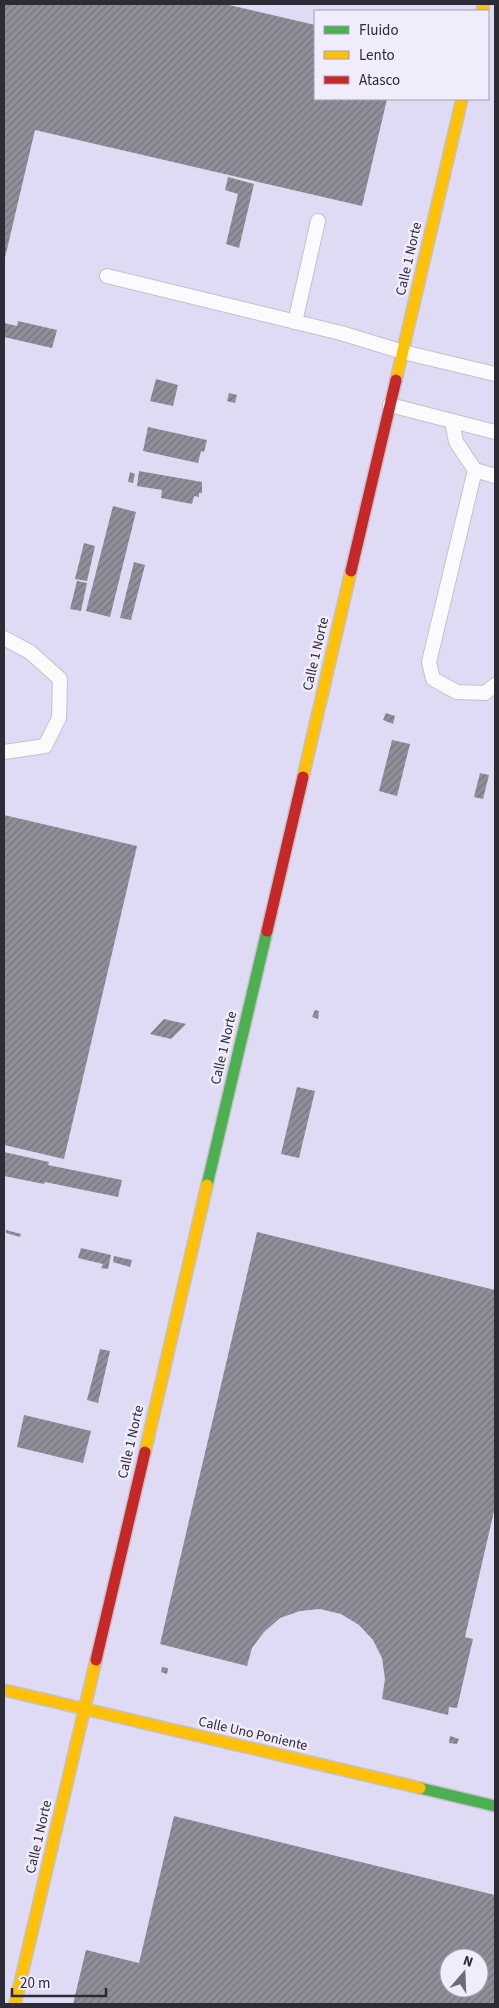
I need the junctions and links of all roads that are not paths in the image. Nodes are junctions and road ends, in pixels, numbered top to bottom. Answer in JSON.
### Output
{"nodes":[{"id":1,"x":462,"y":100,"type":"edge"},
{"id":2,"x":318,"y":221,"type":"dead end"},
{"id":3,"x":107,"y":276,"type":"dead end"},
{"id":4,"x":295,"y":322,"type":"junction"},
{"id":5,"x":403,"y":352,"type":"junction"},
{"id":6,"x":495,"y":374,"type":"edge"},
{"id":7,"x":390,"y":405,"type":"junction"},
{"id":8,"x":452,"y":421,"type":"junction"},
{"id":9,"x":495,"y":432,"type":"edge"},
{"id":10,"x":475,"y":470,"type":"junction"},
{"id":11,"x":495,"y":476,"type":"edge"},
{"id":12,"x":4,"y":638,"type":"edge"},
{"id":13,"x":495,"y":685,"type":"edge"},
{"id":14,"x":4,"y":752,"type":"edge"},
{"id":15,"x":4,"y":1690,"type":"edge"},
{"id":16,"x":84,"y":1709,"type":"junction"},
{"id":17,"x":495,"y":1806,"type":"edge"},
{"id":18,"x":15,"y":2004,"type":"edge"}],
"edges":[{"from":1,"to":5,"type":"street","name":"Calle 1 Norte"},
{"from":2,"to":4,"type":"lane"},
{"from":3,"to":4,"type":"lane"},
{"from":4,"to":5,"type":"lane"},
{"from":5,"to":6,"type":"lane"},
{"from":5,"to":7,"type":"street","name":"Calle 1 Norte"},
{"from":7,"to":8,"type":"lane"},
{"from":7,"to":16,"type":"street","name":"Calle 1 Norte"},
{"from":8,"to":9,"type":"lane"},
{"from":8,"to":10,"type":"lane"},
{"from":10,"to":11,"type":"lane"},
{"from":10,"to":13,"type":"lane"},
{"from":12,"to":14,"type":"lane"},
{"from":15,"to":16,"type":"street","name":"Calle Uno Poniente"},
{"from":16,"to":17,"type":"street","name":"Calle Uno Poniente"},
{"from":16,"to":18,"type":"street","name":"Calle 1 Norte"}]}
